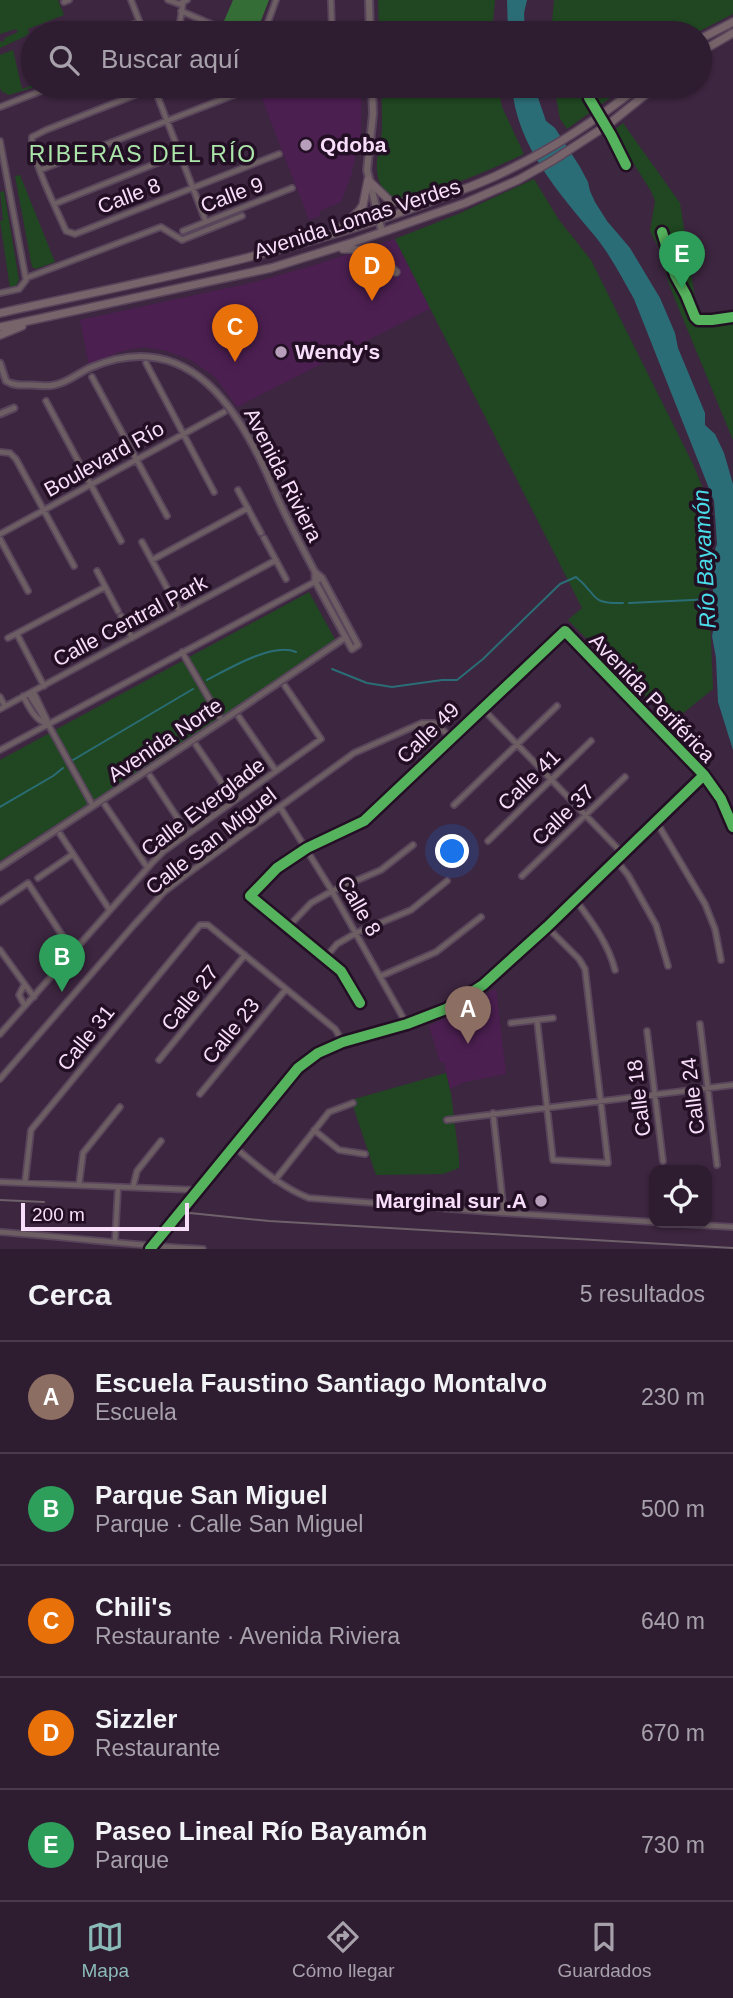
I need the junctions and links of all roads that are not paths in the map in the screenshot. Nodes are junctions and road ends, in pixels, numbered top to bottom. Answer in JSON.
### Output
{"nodes":[{"id":1,"x":131,"y":0,"type":"edge"},
{"id":2,"x":168,"y":0,"type":"edge"},
{"id":3,"x":276,"y":0,"type":"edge"},
{"id":4,"x":331,"y":0,"type":"edge"},
{"id":5,"x":369,"y":0,"type":"edge"},
{"id":6,"x":185,"y":2,"type":"edge"},
{"id":7,"x":181,"y":11,"type":"junction"},
{"id":8,"x":139,"y":21,"type":"edge"},
{"id":9,"x":180,"y":21,"type":"edge"},
{"id":10,"x":204,"y":21,"type":"edge"},
{"id":11,"x":268,"y":21,"type":"edge"},
{"id":12,"x":332,"y":21,"type":"edge"},
{"id":13,"x":370,"y":21,"type":"edge"},
{"id":14,"x":733,"y":22,"type":"edge"},
{"id":15,"x":712,"y":32,"type":"edge"},
{"id":16,"x":733,"y":33,"type":"edge"},
{"id":17,"x":712,"y":45,"type":"edge"},
{"id":18,"x":23,"y":98,"type":"edge"},
{"id":19,"x":128,"y":98,"type":"edge"},
{"id":20,"x":159,"y":98,"type":"edge"},
{"id":21,"x":226,"y":98,"type":"edge"},
{"id":22,"x":372,"y":98,"type":"edge"},
{"id":23,"x":622,"y":98,"type":"edge"},
{"id":24,"x":641,"y":98,"type":"edge"},
{"id":25,"x":0,"y":107,"type":"edge"},
{"id":26,"x":166,"y":121,"type":"junction"},
{"id":27,"x":0,"y":141,"type":"edge"},
{"id":28,"x":180,"y":154,"type":"junction"},
{"id":29,"x":279,"y":154,"type":"dead end"},
{"id":30,"x":40,"y":170,"type":"junction"},
{"id":31,"x":368,"y":180,"type":"junction"},
{"id":32,"x":193,"y":188,"type":"junction"},
{"id":33,"x":292,"y":188,"type":"dead end"},
{"id":34,"x":54,"y":204,"type":"junction"},
{"id":35,"x":422,"y":205,"type":"junction"},
{"id":36,"x":242,"y":216,"type":"dead end"},
{"id":37,"x":379,"y":220,"type":"junction"},
{"id":38,"x":206,"y":222,"type":"junction"},
{"id":39,"x":183,"y":231,"type":"dead end"},
{"id":40,"x":382,"y":232,"type":"junction"},
{"id":41,"x":333,"y":234,"type":"junction"},
{"id":42,"x":336,"y":248,"type":"junction"},
{"id":43,"x":396,"y":272,"type":"dead end"},
{"id":44,"x":26,"y":278,"type":"junction"},
{"id":45,"x":0,"y":293,"type":"edge"},
{"id":46,"x":0,"y":313,"type":"edge"},
{"id":47,"x":45,"y":317,"type":"junction"},
{"id":48,"x":0,"y":327,"type":"edge"},
{"id":49,"x":0,"y":335,"type":"edge"},
{"id":50,"x":0,"y":363,"type":"edge"},
{"id":51,"x":146,"y":363,"type":"dead end"},
{"id":52,"x":92,"y":377,"type":"dead end"},
{"id":53,"x":46,"y":401,"type":"dead end"},
{"id":54,"x":14,"y":408,"type":"dead end"},
{"id":55,"x":224,"y":412,"type":"dead end"},
{"id":56,"x":0,"y":414,"type":"edge"},
{"id":57,"x":183,"y":434,"type":"junction"},
{"id":58,"x":0,"y":454,"type":"edge"},
{"id":59,"x":137,"y":459,"type":"junction"},
{"id":60,"x":90,"y":485,"type":"junction"},
{"id":61,"x":238,"y":490,"type":"dead end"},
{"id":62,"x":214,"y":492,"type":"dead end"},
{"id":63,"x":248,"y":508,"type":"junction"},
{"id":64,"x":44,"y":510,"type":"junction"},
{"id":65,"x":167,"y":516,"type":"dead end"},
{"id":66,"x":0,"y":536,"type":"edge"},
{"id":67,"x":121,"y":541,"type":"dead end"},
{"id":68,"x":142,"y":542,"type":"dead end"},
{"id":69,"x":152,"y":560,"type":"junction"},
{"id":70,"x":276,"y":560,"type":"junction"},
{"id":71,"x":74,"y":566,"type":"dead end"},
{"id":72,"x":97,"y":571,"type":"dead end"},
{"id":73,"x":315,"y":572,"type":"junction"},
{"id":74,"x":322,"y":578,"type":"junction"},
{"id":75,"x":286,"y":579,"type":"dead end"},
{"id":76,"x":315,"y":582,"type":"junction"},
{"id":77,"x":105,"y":587,"type":"junction"},
{"id":78,"x":28,"y":591,"type":"dead end"},
{"id":79,"x":180,"y":612,"type":"junction"},
{"id":80,"x":565,"y":631,"type":"joint"},
{"id":81,"x":17,"y":634,"type":"junction"},
{"id":82,"x":346,"y":637,"type":"junction"},
{"id":83,"x":8,"y":638,"type":"dead end"},
{"id":84,"x":132,"y":638,"type":"junction"},
{"id":85,"x":182,"y":652,"type":"junction"},
{"id":86,"x":44,"y":685,"type":"junction"},
{"id":87,"x":285,"y":686,"type":"dead end"},
{"id":88,"x":28,"y":694,"type":"junction"},
{"id":89,"x":0,"y":697,"type":"edge"},
{"id":90,"x":557,"y":706,"type":"dead end"},
{"id":91,"x":2,"y":708,"type":"edge"},
{"id":92,"x":482,"y":708,"type":"junction"},
{"id":93,"x":239,"y":717,"type":"dead end"},
{"id":94,"x":222,"y":721,"type":"junction"},
{"id":95,"x":48,"y":724,"type":"junction"},
{"id":96,"x":451,"y":737,"type":"junction"},
{"id":97,"x":591,"y":741,"type":"dead end"},
{"id":98,"x":517,"y":744,"type":"junction"},
{"id":99,"x":196,"y":745,"type":"dead end"},
{"id":100,"x":0,"y":750,"type":"edge"},
{"id":101,"x":276,"y":771,"type":"junction"},
{"id":102,"x":704,"y":775,"type":"junction"},
{"id":103,"x":150,"y":776,"type":"dead end"},
{"id":104,"x":625,"y":777,"type":"dead end"},
{"id":105,"x":551,"y":779,"type":"junction"},
{"id":106,"x":234,"y":801,"type":"junction"},
{"id":107,"x":106,"y":805,"type":"dead end"},
{"id":108,"x":454,"y":805,"type":"dead end"},
{"id":109,"x":93,"y":806,"type":"junction"},
{"id":110,"x":280,"y":807,"type":"junction"},
{"id":111,"x":586,"y":815,"type":"junction"},
{"id":112,"x":656,"y":821,"type":"junction"},
{"id":113,"x":733,"y":827,"type":"edge"},
{"id":114,"x":60,"y":834,"type":"dead end"},
{"id":115,"x":188,"y":834,"type":"junction"},
{"id":116,"x":488,"y":841,"type":"dead end"},
{"id":117,"x":413,"y":845,"type":"dead end"},
{"id":118,"x":307,"y":848,"type":"junction"},
{"id":119,"x":623,"y":853,"type":"junction"},
{"id":120,"x":73,"y":854,"type":"junction"},
{"id":121,"x":616,"y":860,"type":"junction"},
{"id":122,"x":0,"y":867,"type":"edge"},
{"id":123,"x":147,"y":867,"type":"junction"},
{"id":124,"x":522,"y":876,"type":"dead end"},
{"id":125,"x":38,"y":878,"type":"dead end"},
{"id":126,"x":447,"y":881,"type":"dead end"},
{"id":127,"x":332,"y":891,"type":"junction"},
{"id":128,"x":575,"y":899,"type":"junction"},
{"id":129,"x":0,"y":902,"type":"edge"},
{"id":130,"x":109,"y":909,"type":"junction"},
{"id":131,"x":481,"y":916,"type":"dead end"},
{"id":132,"x":288,"y":926,"type":"junction"},
{"id":133,"x":547,"y":926,"type":"junction"},
{"id":134,"x":356,"y":933,"type":"junction"},
{"id":135,"x":0,"y":950,"type":"edge"},
{"id":136,"x":72,"y":952,"type":"junction"},
{"id":137,"x":245,"y":955,"type":"junction"},
{"id":138,"x":325,"y":958,"type":"junction"},
{"id":139,"x":721,"y":960,"type":"dead end"},
{"id":140,"x":8,"y":963,"type":"junction"},
{"id":141,"x":668,"y":966,"type":"dead end"},
{"id":142,"x":0,"y":968,"type":"edge"},
{"id":143,"x":615,"y":970,"type":"dead end"},
{"id":144,"x":381,"y":976,"type":"junction"},
{"id":145,"x":24,"y":985,"type":"junction"},
{"id":146,"x":286,"y":989,"type":"junction"},
{"id":147,"x":34,"y":997,"type":"junction"},
{"id":148,"x":359,"y":1003,"type":"dead end"},
{"id":149,"x":26,"y":1006,"type":"junction"},
{"id":150,"x":553,"y":1018,"type":"dead end"},
{"id":151,"x":537,"y":1020,"type":"junction"},
{"id":152,"x":512,"y":1023,"type":"dead end"},
{"id":153,"x":407,"y":1024,"type":"junction"},
{"id":154,"x":700,"y":1024,"type":"dead end"},
{"id":155,"x":648,"y":1031,"type":"dead end"},
{"id":156,"x":0,"y":1034,"type":"edge"},
{"id":157,"x":343,"y":1042,"type":"junction"},
{"id":158,"x":159,"y":1060,"type":"dead end"},
{"id":159,"x":0,"y":1079,"type":"edge"},
{"id":160,"x":733,"y":1085,"type":"edge"},
{"id":161,"x":708,"y":1088,"type":"junction"},
{"id":162,"x":200,"y":1094,"type":"dead end"},
{"id":163,"x":655,"y":1094,"type":"junction"},
{"id":164,"x":601,"y":1101,"type":"junction"},
{"id":165,"x":353,"y":1103,"type":"dead end"},
{"id":166,"x":120,"y":1107,"type":"dead end"},
{"id":167,"x":547,"y":1107,"type":"junction"},
{"id":168,"x":493,"y":1113,"type":"junction"},
{"id":169,"x":447,"y":1120,"type":"dead end"},
{"id":170,"x":314,"y":1130,"type":"junction"},
{"id":171,"x":162,"y":1141,"type":"dead end"},
{"id":172,"x":233,"y":1146,"type":"junction"},
{"id":173,"x":365,"y":1154,"type":"dead end"},
{"id":174,"x":663,"y":1161,"type":"dead end"},
{"id":175,"x":717,"y":1165,"type":"dead end"},
{"id":176,"x":275,"y":1180,"type":"junction"},
{"id":177,"x":0,"y":1182,"type":"edge"},
{"id":178,"x":25,"y":1182,"type":"junction"},
{"id":179,"x":79,"y":1185,"type":"junction"},
{"id":180,"x":118,"y":1187,"type":"junction"},
{"id":181,"x":133,"y":1187,"type":"junction"},
{"id":182,"x":197,"y":1190,"type":"junction"},
{"id":183,"x":505,"y":1213,"type":"junction"},
{"id":184,"x":649,"y":1222,"type":"edge"},
{"id":185,"x":712,"y":1226,"type":"edge"},
{"id":186,"x":733,"y":1227,"type":"edge"},
{"id":187,"x":0,"y":1232,"type":"edge"},
{"id":188,"x":115,"y":1241,"type":"junction"},
{"id":189,"x":151,"y":1248,"type":"edge"},
{"id":190,"x":203,"y":1249,"type":"edge"}],
"edges":[{"from":1,"to":8,"type":"street"},
{"from":2,"to":6,"type":"street"},
{"from":3,"to":11,"type":"street"},
{"from":4,"to":12,"type":"street"},
{"from":5,"to":13,"type":"main road"},
{"from":6,"to":7,"type":"street"},
{"from":7,"to":9,"type":"street"},
{"from":7,"to":10,"type":"street"},
{"from":14,"to":15,"type":"highway"},
{"from":16,"to":17,"type":"highway"},
{"from":18,"to":25,"type":"street"},
{"from":19,"to":30,"type":"street"},
{"from":20,"to":26,"type":"street"},
{"from":21,"to":26,"type":"street"},
{"from":22,"to":31,"type":"main road"},
{"from":23,"to":35,"type":"highway","name":"Avenida Lomas Verdes"},
{"from":24,"to":40,"type":"highway","name":"Avenida Lomas Verdes"},
{"from":26,"to":28,"type":"street"},
{"from":26,"to":30,"type":"street"},
{"from":27,"to":44,"type":"street"},
{"from":28,"to":32,"type":"street"},
{"from":28,"to":34,"type":"street"},
{"from":29,"to":32,"type":"street","name":"Calle 8"},
{"from":30,"to":34,"type":"street"},
{"from":31,"to":35,"type":"highway"},
{"from":31,"to":37,"type":"main road"},
{"from":31,"to":41,"type":"highway"},
{"from":32,"to":34,"type":"street","name":"Calle 8"},
{"from":32,"to":38,"type":"street"},
{"from":33,"to":38,"type":"street","name":"Calle 9"},
{"from":35,"to":37,"type":"highway","name":"Avenida Lomas Verdes"},
{"from":36,"to":44,"type":"street"},
{"from":37,"to":40,"type":"main road"},
{"from":37,"to":41,"type":"highway","name":"Avenida Lomas Verdes"},
{"from":38,"to":39,"type":"street","name":"Calle 9"},
{"from":40,"to":42,"type":"highway","name":"Avenida Lomas Verdes"},
{"from":41,"to":46,"type":"highway","name":"Avenida Lomas Verdes"},
{"from":42,"to":43,"type":"highway"},
{"from":42,"to":47,"type":"highway","name":"Avenida Lomas Verdes"},
{"from":44,"to":45,"type":"street"},
{"from":47,"to":48,"type":"highway","name":"Avenida Lomas Verdes"},
{"from":47,"to":49,"type":"highway"},
{"from":50,"to":73,"type":"street","name":"Avenida Riviera"},
{"from":51,"to":57,"type":"street"},
{"from":52,"to":59,"type":"street"},
{"from":53,"to":60,"type":"street"},
{"from":54,"to":56,"type":"street"},
{"from":55,"to":57,"type":"street","name":"Boulevard Río"},
{"from":57,"to":59,"type":"street","name":"Boulevard Río"},
{"from":57,"to":62,"type":"street"},
{"from":58,"to":64,"type":"street"},
{"from":59,"to":60,"type":"street","name":"Boulevard Río"},
{"from":59,"to":65,"type":"street"},
{"from":60,"to":64,"type":"street","name":"Boulevard Río"},
{"from":60,"to":67,"type":"street"},
{"from":61,"to":63,"type":"street"},
{"from":63,"to":69,"type":"street"},
{"from":63,"to":70,"type":"street"},
{"from":64,"to":66,"type":"street","name":"Boulevard Río"},
{"from":64,"to":71,"type":"street"},
{"from":66,"to":78,"type":"street"},
{"from":68,"to":69,"type":"street"},
{"from":69,"to":79,"type":"street"},
{"from":70,"to":75,"type":"street"},
{"from":70,"to":79,"type":"street","name":"Calle Central Park"},
{"from":72,"to":77,"type":"street"},
{"from":73,"to":74,"type":"street","name":"Avenida Riviera"},
{"from":73,"to":76,"type":"street","name":"Avenida Riviera"},
{"from":74,"to":76,"type":"street"},
{"from":74,"to":82,"type":"street","name":"Avenida Riviera"},
{"from":76,"to":82,"type":"street","name":"Avenida Riviera"},
{"from":76,"to":85,"type":"street"},
{"from":77,"to":81,"type":"street"},
{"from":77,"to":84,"type":"street"},
{"from":79,"to":84,"type":"street","name":"Calle Central Park"},
{"from":80,"to":92,"type":"street","name":"Calle 49"},
{"from":80,"to":102,"type":"street","name":"Avenida Periférica"},
{"from":81,"to":83,"type":"street"},
{"from":81,"to":86,"type":"street"},
{"from":82,"to":94,"type":"street","name":"Avenida Norte"},
{"from":84,"to":86,"type":"street","name":"Calle Central Park"},
{"from":85,"to":94,"type":"street"},
{"from":85,"to":95,"type":"street"},
{"from":86,"to":88,"type":"street","name":"Calle Central Park"},
{"from":87,"to":101,"type":"street","name":"Calle Everglade"},
{"from":88,"to":91,"type":"street","name":"Calle Central Park"},
{"from":88,"to":95,"type":"street"},
{"from":88,"to":95,"type":"street"},
{"from":89,"to":91,"type":"street"},
{"from":90,"to":98,"type":"street"},
{"from":92,"to":96,"type":"street","name":"Calle 49"},
{"from":92,"to":98,"type":"street"},
{"from":93,"to":101,"type":"street"},
{"from":94,"to":109,"type":"street","name":"Avenida Norte"},
{"from":95,"to":100,"type":"street"},
{"from":95,"to":109,"type":"street"},
{"from":96,"to":110,"type":"street","name":"Calle San Miguel"},
{"from":96,"to":118,"type":"street","name":"Calle 49"},
{"from":97,"to":105,"type":"street","name":"Calle 41"},
{"from":98,"to":105,"type":"street"},
{"from":98,"to":108,"type":"street"},
{"from":99,"to":106,"type":"street"},
{"from":101,"to":106,"type":"street","name":"Calle Everglade"},
{"from":102,"to":112,"type":"street"},
{"from":102,"to":113,"type":"street","name":"Avenida Periférica"},
{"from":103,"to":115,"type":"street"},
{"from":104,"to":111,"type":"street","name":"Calle 37"},
{"from":105,"to":111,"type":"street"},
{"from":105,"to":116,"type":"street","name":"Calle 41"},
{"from":106,"to":115,"type":"street","name":"Calle Everglade"},
{"from":107,"to":123,"type":"street"},
{"from":109,"to":122,"type":"street","name":"Avenida Norte"},
{"from":110,"to":118,"type":"street","name":"Calle 8"},
{"from":110,"to":159,"type":"street","name":"Calle San Miguel"},
{"from":111,"to":119,"type":"street"},
{"from":111,"to":124,"type":"street","name":"Calle 37"},
{"from":112,"to":119,"type":"street"},
{"from":112,"to":139,"type":"street"},
{"from":114,"to":120,"type":"street"},
{"from":115,"to":123,"type":"street","name":"Calle Everglade"},
{"from":117,"to":127,"type":"street"},
{"from":118,"to":127,"type":"street","name":"Calle 8"},
{"from":118,"to":132,"type":"street","name":"Calle 49"},
{"from":119,"to":121,"type":"street"},
{"from":120,"to":125,"type":"street"},
{"from":120,"to":130,"type":"street"},
{"from":121,"to":128,"type":"street"},
{"from":121,"to":141,"type":"street"},
{"from":123,"to":130,"type":"street","name":"Calle Everglade"},
{"from":126,"to":134,"type":"street"},
{"from":127,"to":132,"type":"street"},
{"from":127,"to":134,"type":"street","name":"Calle 8"},
{"from":128,"to":133,"type":"street"},
{"from":128,"to":143,"type":"street"},
{"from":129,"to":136,"type":"street"},
{"from":130,"to":136,"type":"street","name":"Calle Everglade"},
{"from":131,"to":144,"type":"street"},
{"from":132,"to":138,"type":"street"},
{"from":133,"to":153,"type":"street"},
{"from":133,"to":164,"type":"street"},
{"from":134,"to":138,"type":"street"},
{"from":134,"to":144,"type":"street","name":"Calle 8"},
{"from":135,"to":140,"type":"street"},
{"from":136,"to":147,"type":"street","name":"Calle Everglade"},
{"from":137,"to":146,"type":"street"},
{"from":137,"to":158,"type":"street","name":"Calle 27"},
{"from":137,"to":178,"type":"street","name":"Calle 31"},
{"from":138,"to":148,"type":"street"},
{"from":140,"to":142,"type":"street"},
{"from":140,"to":145,"type":"street"},
{"from":144,"to":153,"type":"street","name":"Calle 8"},
{"from":145,"to":147,"type":"street"},
{"from":145,"to":149,"type":"street"},
{"from":146,"to":157,"type":"street"},
{"from":146,"to":162,"type":"street","name":"Calle 23"},
{"from":147,"to":149,"type":"street","name":"Calle Everglade"},
{"from":149,"to":156,"type":"street","name":"Calle Everglade"},
{"from":150,"to":151,"type":"street"},
{"from":151,"to":152,"type":"street"},
{"from":151,"to":167,"type":"street"},
{"from":153,"to":157,"type":"street"},
{"from":154,"to":161,"type":"street","name":"Calle 24"},
{"from":155,"to":163,"type":"street","name":"Calle 18"},
{"from":157,"to":172,"type":"street"},
{"from":160,"to":161,"type":"street"},
{"from":161,"to":163,"type":"street"},
{"from":161,"to":175,"type":"street","name":"Calle 24"},
{"from":163,"to":164,"type":"street"},
{"from":163,"to":174,"type":"street","name":"Calle 18"},
{"from":164,"to":167,"type":"street"},
{"from":164,"to":167,"type":"street"},
{"from":165,"to":170,"type":"street"},
{"from":166,"to":179,"type":"street"},
{"from":167,"to":168,"type":"street"},
{"from":168,"to":169,"type":"street"},
{"from":168,"to":183,"type":"street"},
{"from":170,"to":173,"type":"street"},
{"from":170,"to":176,"type":"street"},
{"from":171,"to":181,"type":"street"},
{"from":172,"to":176,"type":"street"},
{"from":172,"to":182,"type":"street"},
{"from":176,"to":183,"type":"street"},
{"from":177,"to":178,"type":"street"},
{"from":178,"to":179,"type":"street"},
{"from":179,"to":180,"type":"street"},
{"from":180,"to":181,"type":"street"},
{"from":180,"to":188,"type":"street"},
{"from":181,"to":182,"type":"street"},
{"from":182,"to":189,"type":"street"},
{"from":183,"to":184,"type":"street"},
{"from":185,"to":186,"type":"street"},
{"from":187,"to":188,"type":"street"},
{"from":188,"to":189,"type":"street"},
{"from":189,"to":190,"type":"street"}]}
